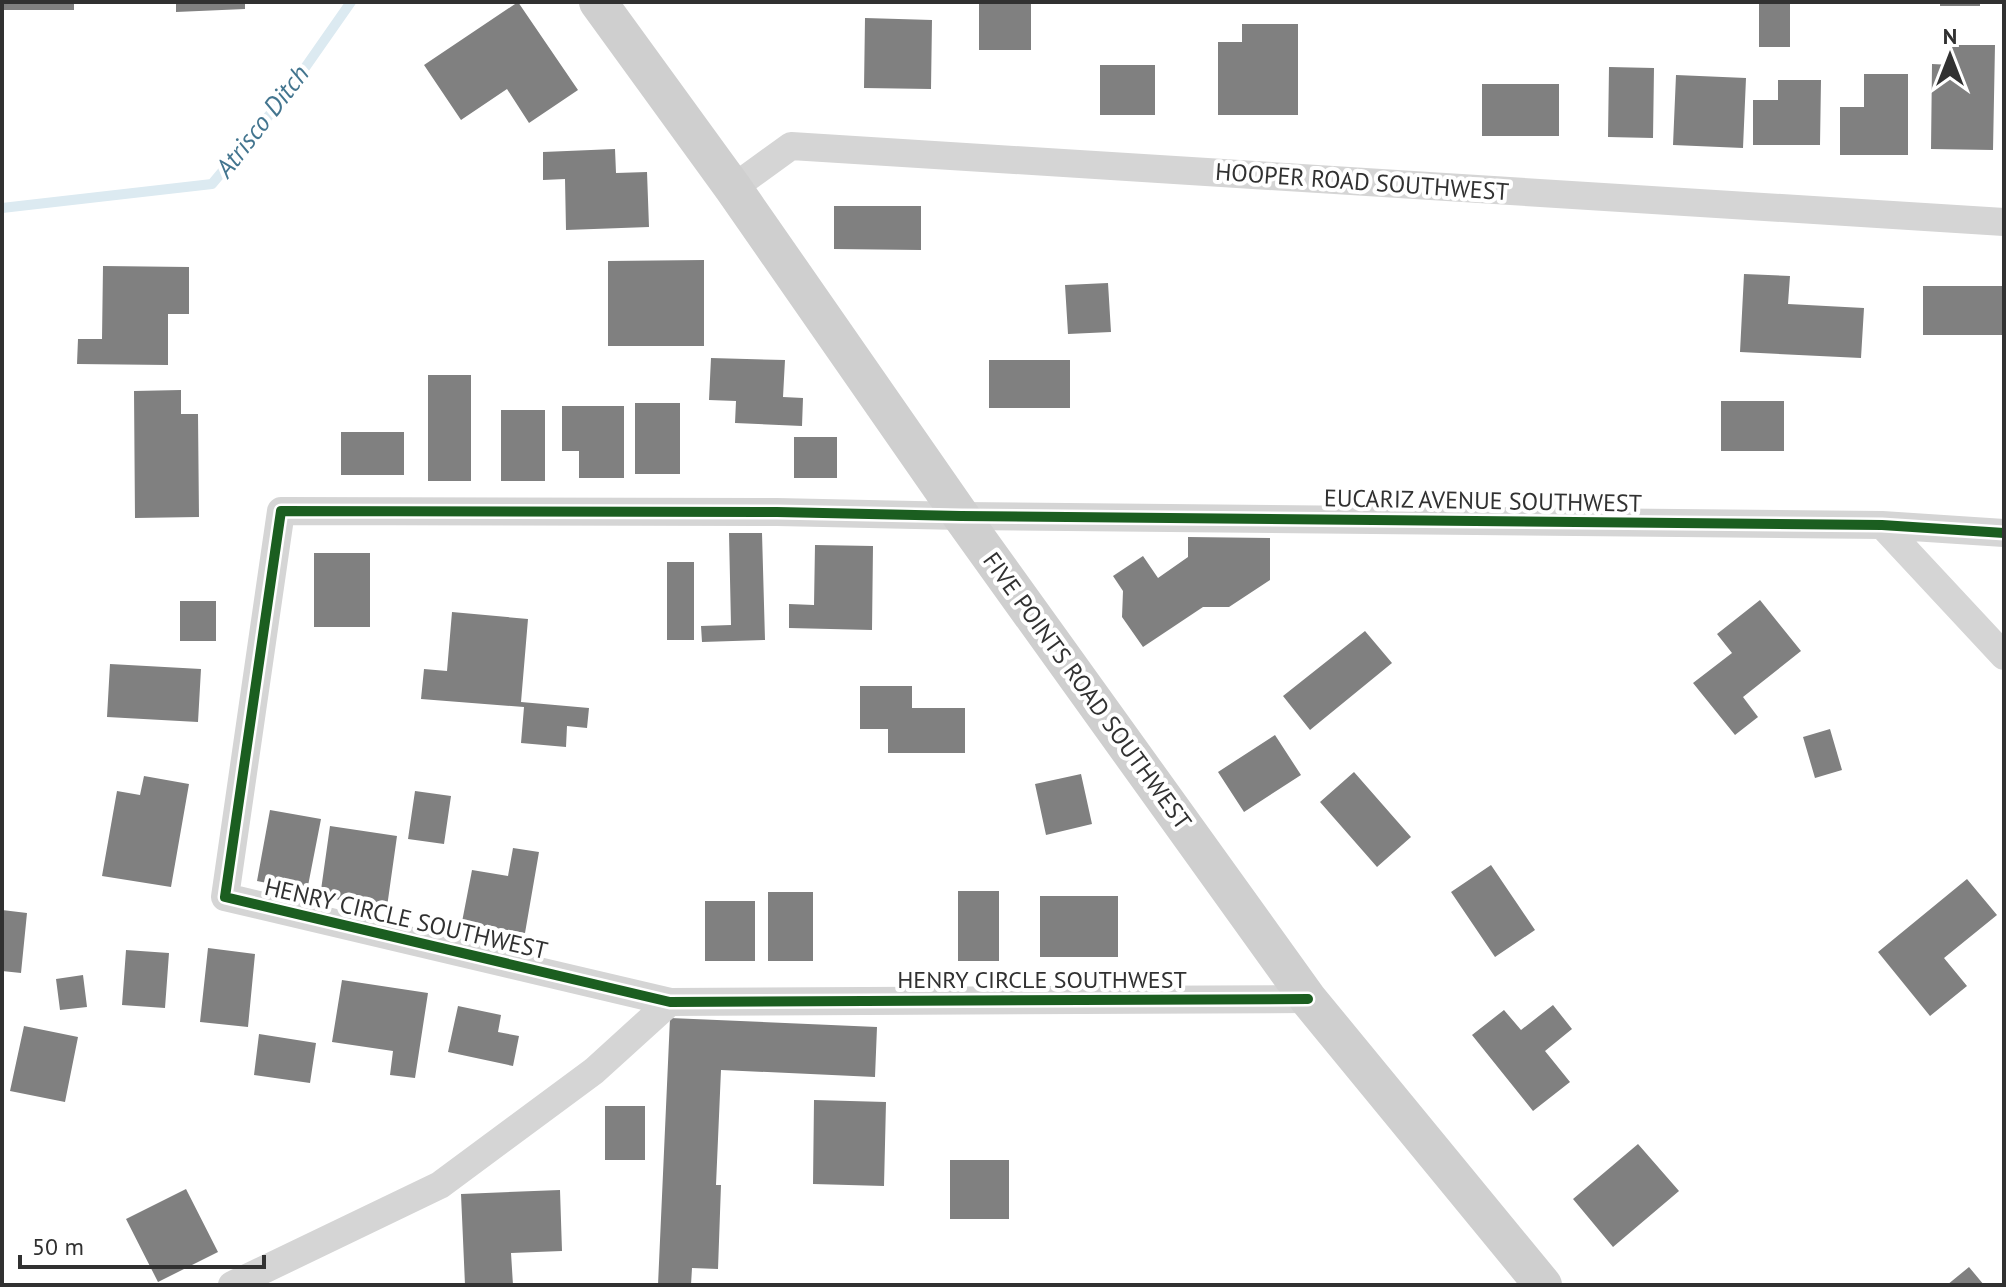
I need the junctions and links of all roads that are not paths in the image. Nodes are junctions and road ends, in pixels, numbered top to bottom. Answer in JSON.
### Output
{"nodes":[{"id":1,"x":598,"y":2,"type":"edge"},
{"id":2,"x":733,"y":188,"type":"junction"},
{"id":3,"x":2004,"y":222,"type":"edge"},
{"id":4,"x":961,"y":516,"type":"junction"},
{"id":5,"x":1882,"y":525,"type":"junction"},
{"id":6,"x":2004,"y":533,"type":"edge"},
{"id":7,"x":2004,"y":656,"type":"edge"},
{"id":8,"x":1308,"y":999,"type":"junction"},
{"id":9,"x":670,"y":1002,"type":"junction"},
{"id":10,"x":232,"y":1285,"type":"edge"},
{"id":11,"x":1543,"y":1285,"type":"edge"}],
"edges":[{"from":1,"to":2,"type":"main road","name":"FIVE POINTS ROAD SOUTHWEST"},
{"from":2,"to":3,"type":"street","name":"HOOPER ROAD SOUTHWEST"},
{"from":2,"to":4,"type":"main road","name":"FIVE POINTS ROAD SOUTHWEST"},
{"from":4,"to":5,"type":"street","name":"EUCARIZ AVENUE SOUTHWEST"},
{"from":4,"to":8,"type":"main road","name":"FIVE POINTS ROAD SOUTHWEST"},
{"from":4,"to":9,"type":"street","name":"HENRY CIRCLE SOUTHWEST"},
{"from":5,"to":6,"type":"street","name":"EUCARIZ AVENUE SOUTHWEST"},
{"from":5,"to":7,"type":"street"},
{"from":8,"to":9,"type":"street","name":"HENRY CIRCLE SOUTHWEST"},
{"from":8,"to":11,"type":"main road","name":"FIVE POINTS ROAD SOUTHWEST"},
{"from":9,"to":10,"type":"street"}]}
